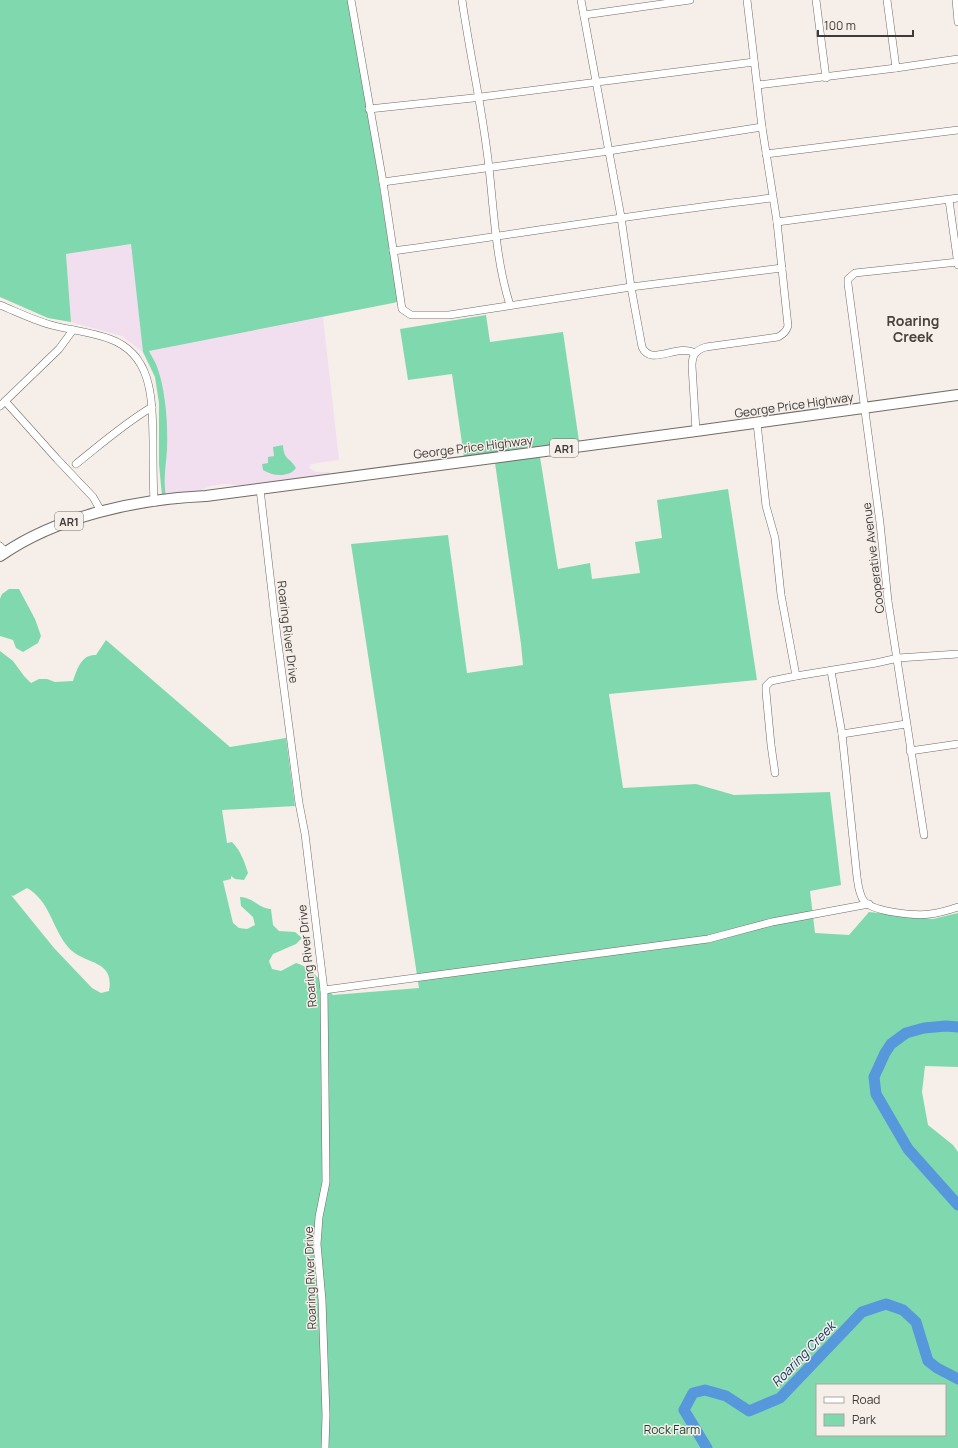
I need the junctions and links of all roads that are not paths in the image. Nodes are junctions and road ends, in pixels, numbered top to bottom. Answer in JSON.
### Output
{"nodes":[{"id":1,"x":350,"y":0,"type":"edge"},
{"id":2,"x":581,"y":0,"type":"edge"},
{"id":3,"x":690,"y":0,"type":"edge"},
{"id":4,"x":747,"y":0,"type":"edge"},
{"id":5,"x":816,"y":0,"type":"edge"},
{"id":6,"x":887,"y":0,"type":"edge"},
{"id":7,"x":956,"y":0,"type":"edge"},
{"id":8,"x":465,"y":1,"type":"edge"},
{"id":9,"x":584,"y":15,"type":"junction"},
{"id":10,"x":958,"y":22,"type":"edge"},
{"id":11,"x":958,"y":59,"type":"edge"},
{"id":12,"x":754,"y":62,"type":"junction"},
{"id":13,"x":896,"y":68,"type":"junction"},
{"id":14,"x":826,"y":78,"type":"junction"},
{"id":15,"x":596,"y":82,"type":"junction"},
{"id":16,"x":758,"y":86,"type":"junction"},
{"id":17,"x":479,"y":97,"type":"junction"},
{"id":18,"x":369,"y":109,"type":"junction"},
{"id":19,"x":762,"y":127,"type":"junction"},
{"id":20,"x":958,"y":130,"type":"edge"},
{"id":21,"x":608,"y":151,"type":"junction"},
{"id":22,"x":766,"y":154,"type":"junction"},
{"id":23,"x":489,"y":168,"type":"junction"},
{"id":24,"x":383,"y":182,"type":"junction"},
{"id":25,"x":772,"y":198,"type":"junction"},
{"id":26,"x":958,"y":198,"type":"edge"},
{"id":27,"x":949,"y":200,"type":"junction"},
{"id":28,"x":621,"y":217,"type":"junction"},
{"id":29,"x":777,"y":222,"type":"junction"},
{"id":30,"x":497,"y":237,"type":"junction"},
{"id":31,"x":393,"y":251,"type":"junction"},
{"id":32,"x":958,"y":263,"type":"edge"},
{"id":33,"x":782,"y":268,"type":"junction"},
{"id":34,"x":631,"y":287,"type":"junction"},
{"id":35,"x":0,"y":305,"type":"edge"},
{"id":36,"x":510,"y":305,"type":"junction"},
{"id":37,"x":73,"y":330,"type":"junction"},
{"id":38,"x":694,"y":353,"type":"junction"},
{"id":39,"x":958,"y":395,"type":"edge"},
{"id":40,"x":2,"y":403,"type":"edge"},
{"id":41,"x":152,"y":407,"type":"junction"},
{"id":42,"x":864,"y":408,"type":"junction"},
{"id":43,"x":757,"y":423,"type":"junction"},
{"id":44,"x":696,"y":431,"type":"junction"},
{"id":45,"x":76,"y":464,"type":"dead end"},
{"id":46,"x":260,"y":488,"type":"junction"},
{"id":47,"x":154,"y":502,"type":"junction"},
{"id":48,"x":101,"y":511,"type":"junction"},
{"id":49,"x":2,"y":551,"type":"edge"},
{"id":50,"x":958,"y":654,"type":"edge"},
{"id":51,"x":898,"y":658,"type":"junction"},
{"id":52,"x":831,"y":671,"type":"junction"},
{"id":53,"x":796,"y":676,"type":"junction"},
{"id":54,"x":906,"y":724,"type":"junction"},
{"id":55,"x":842,"y":734,"type":"junction"},
{"id":56,"x":958,"y":744,"type":"edge"},
{"id":57,"x":910,"y":752,"type":"junction"},
{"id":58,"x":776,"y":773,"type":"dead end"},
{"id":59,"x":924,"y":835,"type":"dead end"},
{"id":60,"x":870,"y":904,"type":"junction"},
{"id":61,"x":958,"y":908,"type":"edge"},
{"id":62,"x":324,"y":990,"type":"junction"},
{"id":63,"x":325,"y":1448,"type":"edge"}],
"edges":[{"from":1,"to":18,"type":"street"},
{"from":2,"to":9,"type":"street"},
{"from":3,"to":9,"type":"street"},
{"from":4,"to":12,"type":"street"},
{"from":5,"to":14,"type":"street"},
{"from":6,"to":13,"type":"street"},
{"from":7,"to":10,"type":"street"},
{"from":8,"to":17,"type":"street"},
{"from":9,"to":15,"type":"street"},
{"from":11,"to":13,"type":"street"},
{"from":12,"to":15,"type":"street"},
{"from":12,"to":16,"type":"street"},
{"from":13,"to":14,"type":"street"},
{"from":14,"to":16,"type":"street"},
{"from":15,"to":17,"type":"street"},
{"from":15,"to":21,"type":"street"},
{"from":16,"to":19,"type":"street"},
{"from":17,"to":18,"type":"street"},
{"from":17,"to":23,"type":"street"},
{"from":18,"to":24,"type":"street"},
{"from":19,"to":21,"type":"street"},
{"from":19,"to":22,"type":"street"},
{"from":20,"to":22,"type":"street"},
{"from":21,"to":23,"type":"street"},
{"from":21,"to":28,"type":"street"},
{"from":22,"to":25,"type":"street"},
{"from":23,"to":24,"type":"street"},
{"from":23,"to":30,"type":"street"},
{"from":24,"to":31,"type":"street"},
{"from":25,"to":28,"type":"street"},
{"from":25,"to":29,"type":"street"},
{"from":26,"to":27,"type":"street"},
{"from":27,"to":29,"type":"street"},
{"from":27,"to":32,"type":"street"},
{"from":28,"to":30,"type":"street"},
{"from":28,"to":34,"type":"street"},
{"from":29,"to":33,"type":"street"},
{"from":30,"to":31,"type":"street"},
{"from":30,"to":36,"type":"street"},
{"from":31,"to":36,"type":"street"},
{"from":32,"to":42,"type":"street","name":"Cooperative Avenue"},
{"from":33,"to":34,"type":"street"},
{"from":33,"to":38,"type":"street"},
{"from":34,"to":36,"type":"street"},
{"from":34,"to":38,"type":"street"},
{"from":35,"to":37,"type":"street"},
{"from":37,"to":40,"type":"street"},
{"from":37,"to":41,"type":"street"},
{"from":38,"to":44,"type":"street"},
{"from":39,"to":42,"type":"highway","name":"George Price Highway","number":"AR1"},
{"from":40,"to":48,"type":"street"},
{"from":41,"to":45,"type":"street"},
{"from":41,"to":47,"type":"street"},
{"from":42,"to":43,"type":"highway","name":"George Price Highway","number":"AR1"},
{"from":42,"to":51,"type":"street","name":"Cooperative Avenue"},
{"from":43,"to":44,"type":"highway","name":"George Price Highway","number":"AR1"},
{"from":43,"to":53,"type":"street"},
{"from":44,"to":46,"type":"highway","name":"George Price Highway","number":"AR1"},
{"from":46,"to":47,"type":"highway","name":"George Price Highway","number":"AR1"},
{"from":46,"to":62,"type":"street","name":"Roaring River Drive"},
{"from":47,"to":48,"type":"highway","name":"George Price Highway","number":"AR1"},
{"from":48,"to":49,"type":"highway","name":"George Price Highway","number":"AR1"},
{"from":50,"to":51,"type":"street"},
{"from":51,"to":52,"type":"street"},
{"from":51,"to":54,"type":"street","name":"Cooperative Avenue"},
{"from":52,"to":53,"type":"street"},
{"from":52,"to":55,"type":"street"},
{"from":53,"to":58,"type":"street"},
{"from":54,"to":55,"type":"street"},
{"from":54,"to":57,"type":"street","name":"Cooperative Avenue"},
{"from":55,"to":60,"type":"street"},
{"from":56,"to":57,"type":"street"},
{"from":57,"to":59,"type":"street","name":"Cooperative Avenue"},
{"from":60,"to":61,"type":"street"},
{"from":60,"to":62,"type":"street"},
{"from":62,"to":63,"type":"street","name":"Roaring River Drive"}]}
